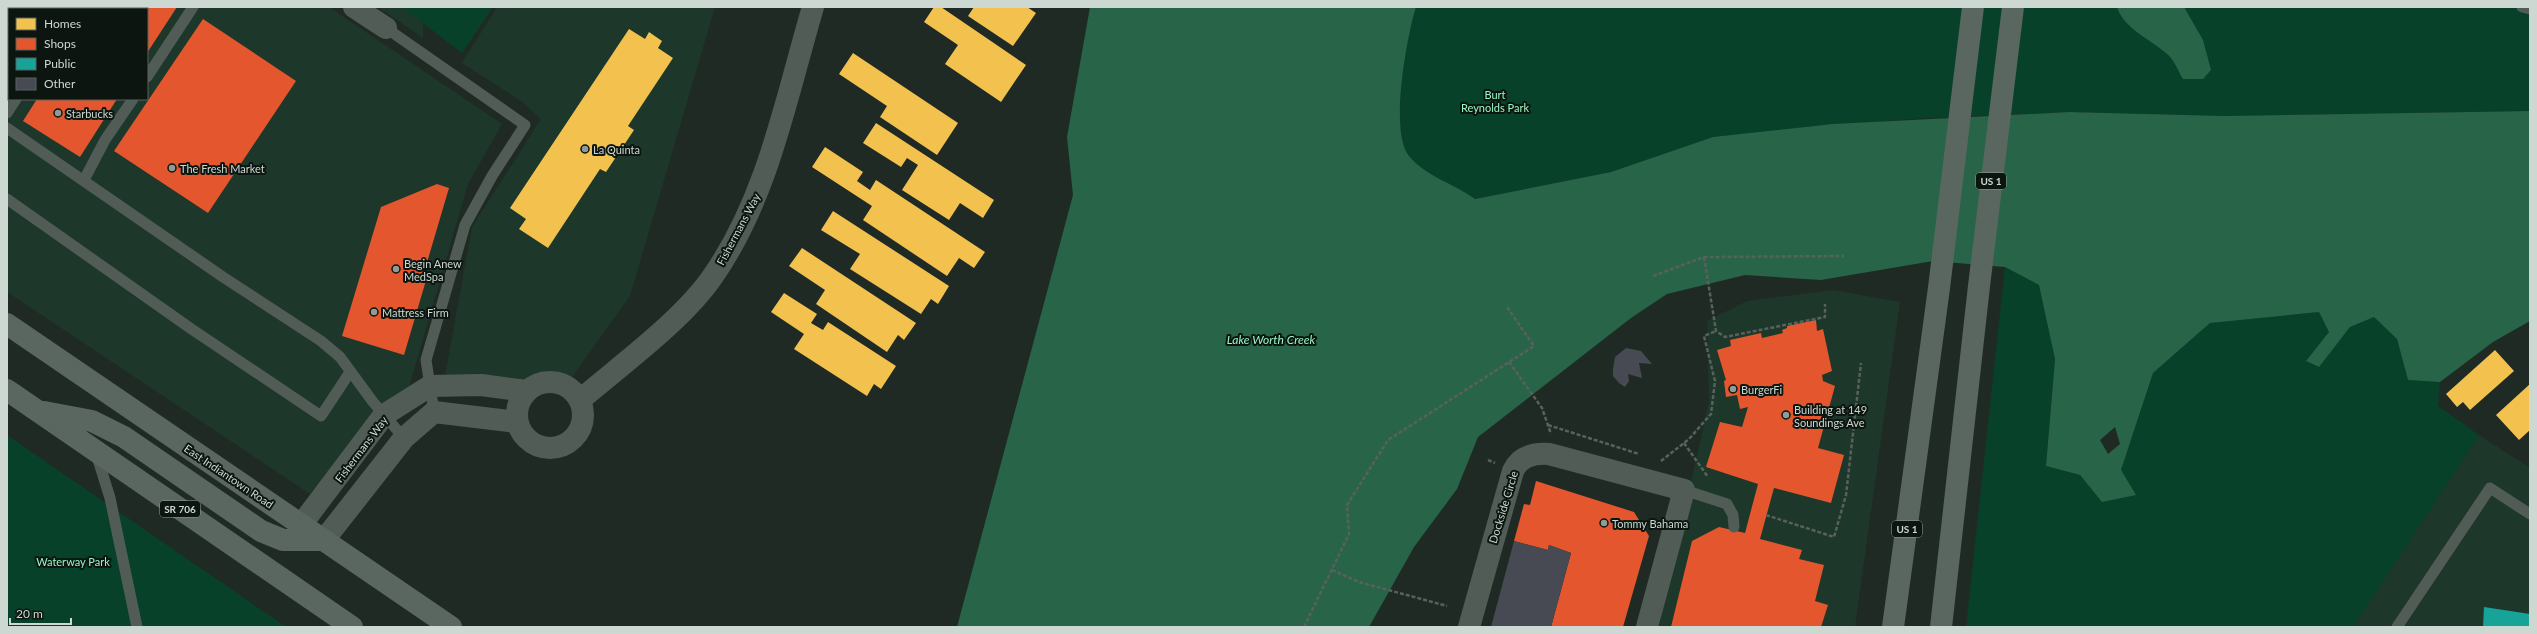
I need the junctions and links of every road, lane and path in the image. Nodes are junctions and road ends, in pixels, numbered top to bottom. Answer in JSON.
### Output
{"nodes":[{"id":1,"x":193,"y":7,"type":"edge"},
{"id":2,"x":354,"y":7,"type":"edge"},
{"id":3,"x":813,"y":7,"type":"edge"},
{"id":4,"x":1973,"y":7,"type":"edge"},
{"id":5,"x":2013,"y":7,"type":"edge"},
{"id":6,"x":2522,"y":7,"type":"edge"},
{"id":7,"x":2530,"y":9,"type":"edge"},
{"id":8,"x":381,"y":19,"type":"edge"},
{"id":9,"x":148,"y":75,"type":"edge"},
{"id":10,"x":15,"y":100,"type":"edge"},
{"id":11,"x":132,"y":100,"type":"edge"},
{"id":12,"x":7,"y":113,"type":"edge"},
{"id":13,"x":7,"y":128,"type":"edge"},
{"id":14,"x":84,"y":180,"type":"junction"},
{"id":15,"x":7,"y":199,"type":"edge"},
{"id":16,"x":1844,"y":256,"type":"dead end"},
{"id":17,"x":1704,"y":257,"type":"junction"},
{"id":18,"x":1653,"y":276,"type":"dead end"},
{"id":19,"x":1825,"y":304,"type":"dead end"},
{"id":20,"x":1507,"y":307,"type":"dead end"},
{"id":21,"x":7,"y":324,"type":"edge"},
{"id":22,"x":1716,"y":331,"type":"junction"},
{"id":23,"x":1509,"y":362,"type":"junction"},
{"id":24,"x":1861,"y":363,"type":"dead end"},
{"id":25,"x":350,"y":372,"type":"junction"},
{"id":26,"x":430,"y":386,"type":"junction"},
{"id":27,"x":7,"y":390,"type":"edge"},
{"id":28,"x":527,"y":391,"type":"junction"},
{"id":29,"x":580,"y":400,"type":"junction"},
{"id":30,"x":36,"y":411,"type":"junction"},
{"id":31,"x":434,"y":412,"type":"junction"},
{"id":32,"x":384,"y":416,"type":"junction"},
{"id":33,"x":518,"y":422,"type":"junction"},
{"id":34,"x":1548,"y":425,"type":"junction"},
{"id":35,"x":1552,"y":436,"type":"dead end"},
{"id":36,"x":404,"y":438,"type":"junction"},
{"id":37,"x":1684,"y":443,"type":"junction"},
{"id":38,"x":95,"y":451,"type":"junction"},
{"id":39,"x":1641,"y":455,"type":"dead end"},
{"id":40,"x":1656,"y":459,"type":"dead end"},
{"id":41,"x":1708,"y":477,"type":"dead end"},
{"id":42,"x":1684,"y":490,"type":"junction"},
{"id":43,"x":2530,"y":514,"type":"edge"},
{"id":44,"x":1766,"y":515,"type":"dead end"},
{"id":45,"x":301,"y":525,"type":"junction"},
{"id":46,"x":1734,"y":527,"type":"dead end"},
{"id":47,"x":324,"y":540,"type":"junction"},
{"id":48,"x":1332,"y":570,"type":"junction"},
{"id":49,"x":1447,"y":606,"type":"dead end"},
{"id":50,"x":137,"y":627,"type":"edge"},
{"id":51,"x":352,"y":627,"type":"edge"},
{"id":52,"x":452,"y":627,"type":"edge"},
{"id":53,"x":1304,"y":627,"type":"edge"},
{"id":54,"x":1469,"y":627,"type":"edge"},
{"id":55,"x":1647,"y":627,"type":"edge"},
{"id":56,"x":1893,"y":627,"type":"edge"},
{"id":57,"x":1941,"y":627,"type":"edge"},
{"id":58,"x":2397,"y":627,"type":"edge"}],
"edges":[{"from":1,"to":9,"type":"lane"},
{"from":2,"to":8,"type":"street"},
{"from":3,"to":29,"type":"street","name":"Fishermans Way"},
{"from":4,"to":56,"type":"main road","number":"US 1"},
{"from":5,"to":57,"type":"main road","number":"US 1"},
{"from":6,"to":7,"type":"lane"},
{"from":8,"to":26,"type":"lane"},
{"from":10,"to":12,"type":"lane"},
{"from":11,"to":14,"type":"lane"},
{"from":13,"to":14,"type":"lane"},
{"from":14,"to":25,"type":"lane"},
{"from":15,"to":25,"type":"lane"},
{"from":16,"to":17,"type":"path"},
{"from":17,"to":18,"type":"path"},
{"from":17,"to":22,"type":"path"},
{"from":19,"to":22,"type":"path"},
{"from":20,"to":23,"type":"path"},
{"from":21,"to":45,"type":"main road","name":"East Indiantown Road"},
{"from":22,"to":37,"type":"path"},
{"from":23,"to":34,"type":"path"},
{"from":23,"to":48,"type":"path"},
{"from":24,"to":44,"type":"path"},
{"from":25,"to":32,"type":"lane"},
{"from":26,"to":28,"type":"street"},
{"from":26,"to":31,"type":"lane"},
{"from":26,"to":32,"type":"street","name":"Fishermans Way"},
{"from":27,"to":30,"type":"main road","number":"SR 706"},
{"from":28,"to":29,"type":"street"},
{"from":28,"to":33,"type":"street"},
{"from":29,"to":33,"type":"street"},
{"from":30,"to":38,"type":"main road","number":"SR 706"},
{"from":30,"to":47,"type":"main road"},
{"from":31,"to":33,"type":"street"},
{"from":31,"to":36,"type":"street"},
{"from":32,"to":36,"type":"lane"},
{"from":32,"to":45,"type":"street","name":"Fishermans Way"},
{"from":34,"to":35,"type":"path"},
{"from":34,"to":39,"type":"path"},
{"from":36,"to":47,"type":"street"},
{"from":37,"to":40,"type":"path"},
{"from":37,"to":41,"type":"path"},
{"from":38,"to":50,"type":"lane"},
{"from":38,"to":51,"type":"main road","number":"SR 706"},
{"from":42,"to":46,"type":"lane"},
{"from":42,"to":54,"type":"street","name":"Dockside Circle"},
{"from":42,"to":55,"type":"street"},
{"from":43,"to":58,"type":"lane"},
{"from":45,"to":47,"type":"main road","name":"East Indiantown Road"},
{"from":47,"to":52,"type":"main road","name":"East Indiantown Road"},
{"from":48,"to":49,"type":"path"},
{"from":48,"to":53,"type":"path"}]}
